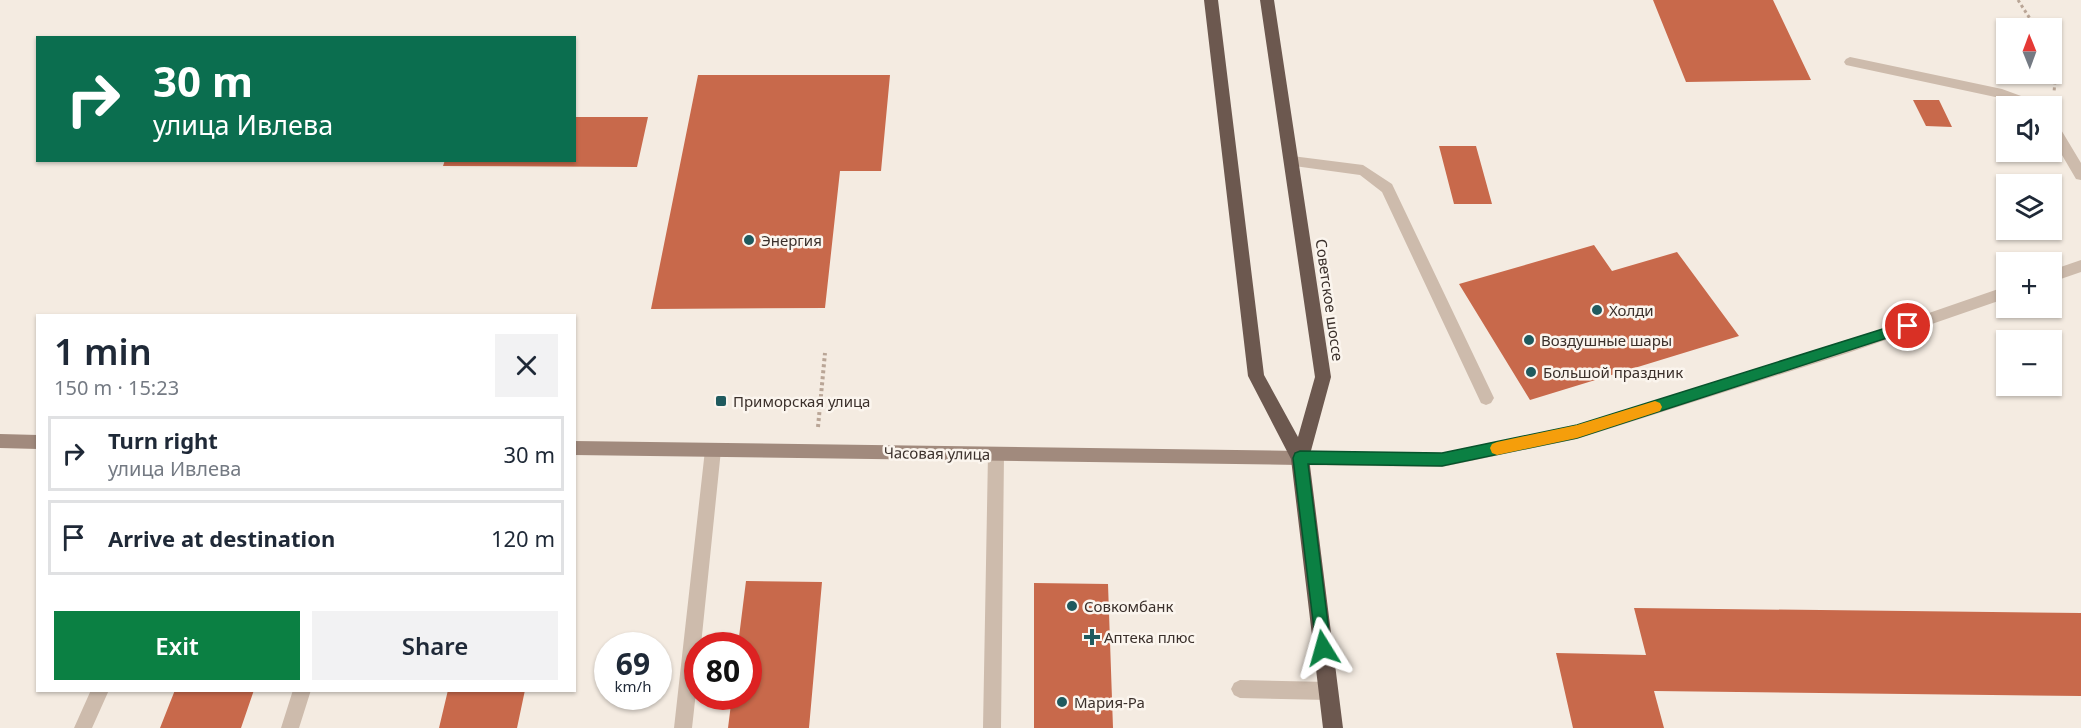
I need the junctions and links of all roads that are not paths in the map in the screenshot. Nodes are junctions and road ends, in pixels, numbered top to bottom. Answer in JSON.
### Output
{"nodes":[{"id":1,"x":1211,"y":0,"type":"edge"},
{"id":2,"x":1267,"y":0,"type":"edge"},
{"id":3,"x":1850,"y":62,"type":"dead end"},
{"id":4,"x":2008,"y":96,"type":"edge"},
{"id":5,"x":2062,"y":144,"type":"edge"},
{"id":6,"x":1292,"y":161,"type":"junction"},
{"id":7,"x":2081,"y":175,"type":"edge"},
{"id":8,"x":2081,"y":266,"type":"edge"},
{"id":9,"x":2062,"y":273,"type":"edge"},
{"id":10,"x":1996,"y":296,"type":"edge"},
{"id":11,"x":1486,"y":398,"type":"dead end"},
{"id":12,"x":0,"y":441,"type":"edge"},
{"id":13,"x":36,"y":442,"type":"edge"},
{"id":14,"x":576,"y":448,"type":"edge"},
{"id":15,"x":713,"y":450,"type":"junction"},
{"id":16,"x":996,"y":454,"type":"junction"},
{"id":17,"x":1300,"y":458,"type":"junction"},
{"id":18,"x":1240,"y":688,"type":"dead end"},
{"id":19,"x":1329,"y":691,"type":"junction"},
{"id":20,"x":99,"y":692,"type":"edge"},
{"id":21,"x":301,"y":692,"type":"edge"},
{"id":22,"x":83,"y":728,"type":"edge"},
{"id":23,"x":290,"y":728,"type":"edge"},
{"id":24,"x":683,"y":728,"type":"edge"},
{"id":25,"x":992,"y":728,"type":"edge"},
{"id":26,"x":1334,"y":728,"type":"edge"}],
"edges":[{"from":1,"to":17,"type":"highway"},
{"from":2,"to":6,"type":"highway","name":"Советское шоссе"},
{"from":3,"to":4,"type":"street"},
{"from":5,"to":7,"type":"street"},
{"from":6,"to":11,"type":"street"},
{"from":6,"to":17,"type":"highway","name":"Советское шоссе"},
{"from":8,"to":9,"type":"street"},
{"from":10,"to":17,"type":"street"},
{"from":12,"to":13,"type":"main road"},
{"from":14,"to":15,"type":"main road","name":"Часовая улица"},
{"from":15,"to":16,"type":"main road","name":"Часовая улица"},
{"from":15,"to":24,"type":"street"},
{"from":16,"to":17,"type":"main road","name":"Часовая улица"},
{"from":16,"to":25,"type":"street"},
{"from":17,"to":19,"type":"highway"},
{"from":18,"to":19,"type":"street"},
{"from":19,"to":26,"type":"highway"},
{"from":20,"to":22,"type":"street"},
{"from":21,"to":23,"type":"street"}]}
